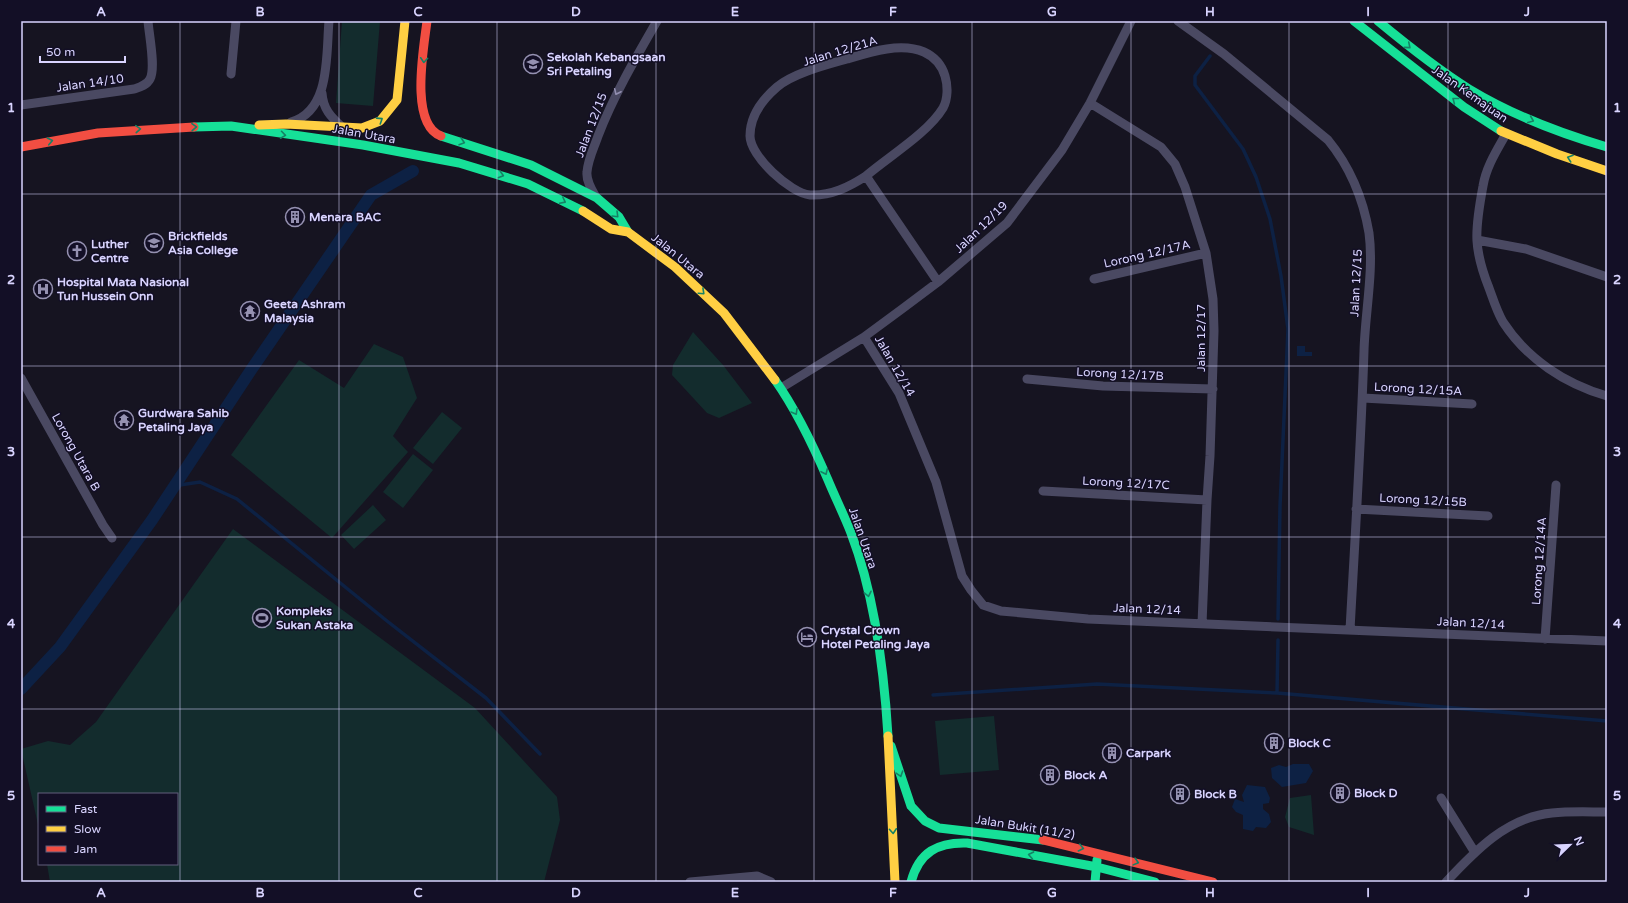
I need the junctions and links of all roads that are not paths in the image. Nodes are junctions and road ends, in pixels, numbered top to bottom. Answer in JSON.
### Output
{"nodes":[{"id":1,"x":148,"y":21,"type":"edge"},
{"id":2,"x":236,"y":21,"type":"edge"},
{"id":3,"x":329,"y":21,"type":"edge"},
{"id":4,"x":405,"y":21,"type":"edge"},
{"id":5,"x":427,"y":21,"type":"edge"},
{"id":6,"x":657,"y":21,"type":"edge"},
{"id":7,"x":1131,"y":21,"type":"edge"},
{"id":8,"x":1178,"y":21,"type":"edge"},
{"id":9,"x":1354,"y":21,"type":"edge"},
{"id":10,"x":1378,"y":21,"type":"edge"},
{"id":11,"x":231,"y":74,"type":"dead end"},
{"id":12,"x":322,"y":90,"type":"junction"},
{"id":13,"x":1090,"y":103,"type":"junction"},
{"id":14,"x":21,"y":105,"type":"edge"},
{"id":15,"x":286,"y":124,"type":"junction"},
{"id":16,"x":231,"y":126,"type":"junction"},
{"id":17,"x":342,"y":127,"type":"junction"},
{"id":18,"x":1506,"y":134,"type":"junction"},
{"id":19,"x":1607,"y":146,"type":"edge"},
{"id":20,"x":21,"y":147,"type":"edge"},
{"id":21,"x":1607,"y":171,"type":"edge"},
{"id":22,"x":866,"y":176,"type":"junction"},
{"id":23,"x":597,"y":198,"type":"junction"},
{"id":24,"x":628,"y":232,"type":"junction"},
{"id":25,"x":1477,"y":240,"type":"junction"},
{"id":26,"x":1206,"y":253,"type":"junction"},
{"id":27,"x":1607,"y":277,"type":"edge"},
{"id":28,"x":1094,"y":279,"type":"dead end"},
{"id":29,"x":938,"y":282,"type":"junction"},
{"id":30,"x":864,"y":337,"type":"junction"},
{"id":31,"x":21,"y":378,"type":"edge"},
{"id":32,"x":1027,"y":379,"type":"dead end"},
{"id":33,"x":781,"y":388,"type":"junction"},
{"id":34,"x":1213,"y":390,"type":"junction"},
{"id":35,"x":1607,"y":396,"type":"edge"},
{"id":36,"x":1363,"y":398,"type":"junction"},
{"id":37,"x":1472,"y":404,"type":"dead end"},
{"id":38,"x":1556,"y":485,"type":"dead end"},
{"id":39,"x":1043,"y":491,"type":"dead end"},
{"id":40,"x":1207,"y":500,"type":"junction"},
{"id":41,"x":1356,"y":508,"type":"junction"},
{"id":42,"x":1488,"y":516,"type":"dead end"},
{"id":43,"x":112,"y":538,"type":"dead end"},
{"id":44,"x":1202,"y":624,"type":"junction"},
{"id":45,"x":1350,"y":630,"type":"junction"},
{"id":46,"x":1545,"y":639,"type":"junction"},
{"id":47,"x":1607,"y":641,"type":"edge"},
{"id":48,"x":888,"y":737,"type":"junction"},
{"id":49,"x":1441,"y":798,"type":"dead end"},
{"id":50,"x":1607,"y":812,"type":"edge"},
{"id":51,"x":1474,"y":851,"type":"junction"},
{"id":52,"x":1098,"y":852,"type":"junction"},
{"id":53,"x":1097,"y":867,"type":"junction"},
{"id":54,"x":690,"y":882,"type":"edge"},
{"id":55,"x":771,"y":882,"type":"edge"},
{"id":56,"x":896,"y":882,"type":"edge"},
{"id":57,"x":911,"y":882,"type":"edge"},
{"id":58,"x":1095,"y":882,"type":"edge"},
{"id":59,"x":1155,"y":882,"type":"edge"},
{"id":60,"x":1213,"y":882,"type":"edge"},
{"id":61,"x":1446,"y":882,"type":"edge"}],
"edges":[{"from":1,"to":14,"type":"street","name":"Jalan 14/10"},
{"from":2,"to":11,"type":"street"},
{"from":3,"to":12,"type":"street"},
{"from":17,"to":4,"type":"main road","one_way":true},
{"from":5,"to":23,"type":"main road","one_way":true},
{"from":6,"to":23,"type":"street","name":"Jalan 12/15","one_way":true},
{"from":7,"to":13,"type":"street","name":"Jalan 12/19"},
{"from":8,"to":36,"type":"street","name":"Jalan 12/15"},
{"from":18,"to":9,"type":"main road","name":"Jalan Kemajuan","one_way":true},
{"from":10,"to":19,"type":"main road","name":"Jalan Kemajuan","one_way":true},
{"from":12,"to":15,"type":"street"},
{"from":12,"to":17,"type":"street"},
{"from":13,"to":26,"type":"street","name":"Jalan 12/17"},
{"from":13,"to":29,"type":"street","name":"Jalan 12/19"},
{"from":15,"to":16,"type":"main road"},
{"from":15,"to":17,"type":"main road"},
{"from":20,"to":16,"type":"main road","name":"Jalan Utara","one_way":true},
{"from":16,"to":24,"type":"main road","name":"Jalan Utara","one_way":true},
{"from":21,"to":18,"type":"main road","name":"Jalan Kemajuan","one_way":true},
{"from":18,"to":25,"type":"street"},
{"from":22,"to":22,"type":"street","name":"Jalan 12/21A"},
{"from":22,"to":29,"type":"street"},
{"from":23,"to":24,"type":"main road","one_way":true},
{"from":24,"to":33,"type":"main road","name":"Jalan Utara","one_way":true},
{"from":25,"to":27,"type":"street"},
{"from":25,"to":35,"type":"street"},
{"from":26,"to":28,"type":"street","name":"Lorong 12/17A"},
{"from":26,"to":34,"type":"street","name":"Jalan 12/17"},
{"from":29,"to":30,"type":"street","name":"Jalan 12/19"},
{"from":30,"to":33,"type":"street","name":"Jalan 12/19"},
{"from":30,"to":44,"type":"street","name":"Jalan 12/14"},
{"from":31,"to":43,"type":"street","name":"Lorong Utara B"},
{"from":32,"to":34,"type":"street","name":"Lorong 12/17B"},
{"from":33,"to":48,"type":"main road","name":"Jalan Utara","one_way":true},
{"from":34,"to":40,"type":"street","name":"Jalan 12/17"},
{"from":36,"to":37,"type":"street","name":"Lorong 12/15A"},
{"from":36,"to":41,"type":"street","name":"Jalan 12/15"},
{"from":38,"to":46,"type":"street","name":"Lorong 12/14A"},
{"from":39,"to":40,"type":"street","name":"Lorong 12/17C"},
{"from":40,"to":44,"type":"street","name":"Jalan 12/17"},
{"from":41,"to":42,"type":"street","name":"Lorong 12/15B"},
{"from":41,"to":45,"type":"street","name":"Jalan 12/15"},
{"from":44,"to":45,"type":"street","name":"Jalan 12/14"},
{"from":45,"to":46,"type":"street","name":"Jalan 12/14"},
{"from":46,"to":47,"type":"street","name":"Jalan 12/14"},
{"from":48,"to":52,"type":"main road","name":"Jalan Bukit (11/2)","one_way":true},
{"from":48,"to":56,"type":"main road","name":"Jalan Utara","one_way":true},
{"from":49,"to":51,"type":"street"},
{"from":50,"to":51,"type":"street"},
{"from":51,"to":61,"type":"street"},
{"from":52,"to":53,"type":"main road"},
{"from":52,"to":60,"type":"main road","name":"Jalan Bukit (11/2)","one_way":true},
{"from":53,"to":57,"type":"main road","name":"Jalan Bukit (11/2)","one_way":true},
{"from":53,"to":58,"type":"main road"},
{"from":53,"to":59,"type":"main road","name":"Jalan Bukit (11/2)"},
{"from":54,"to":55,"type":"street"}]}
